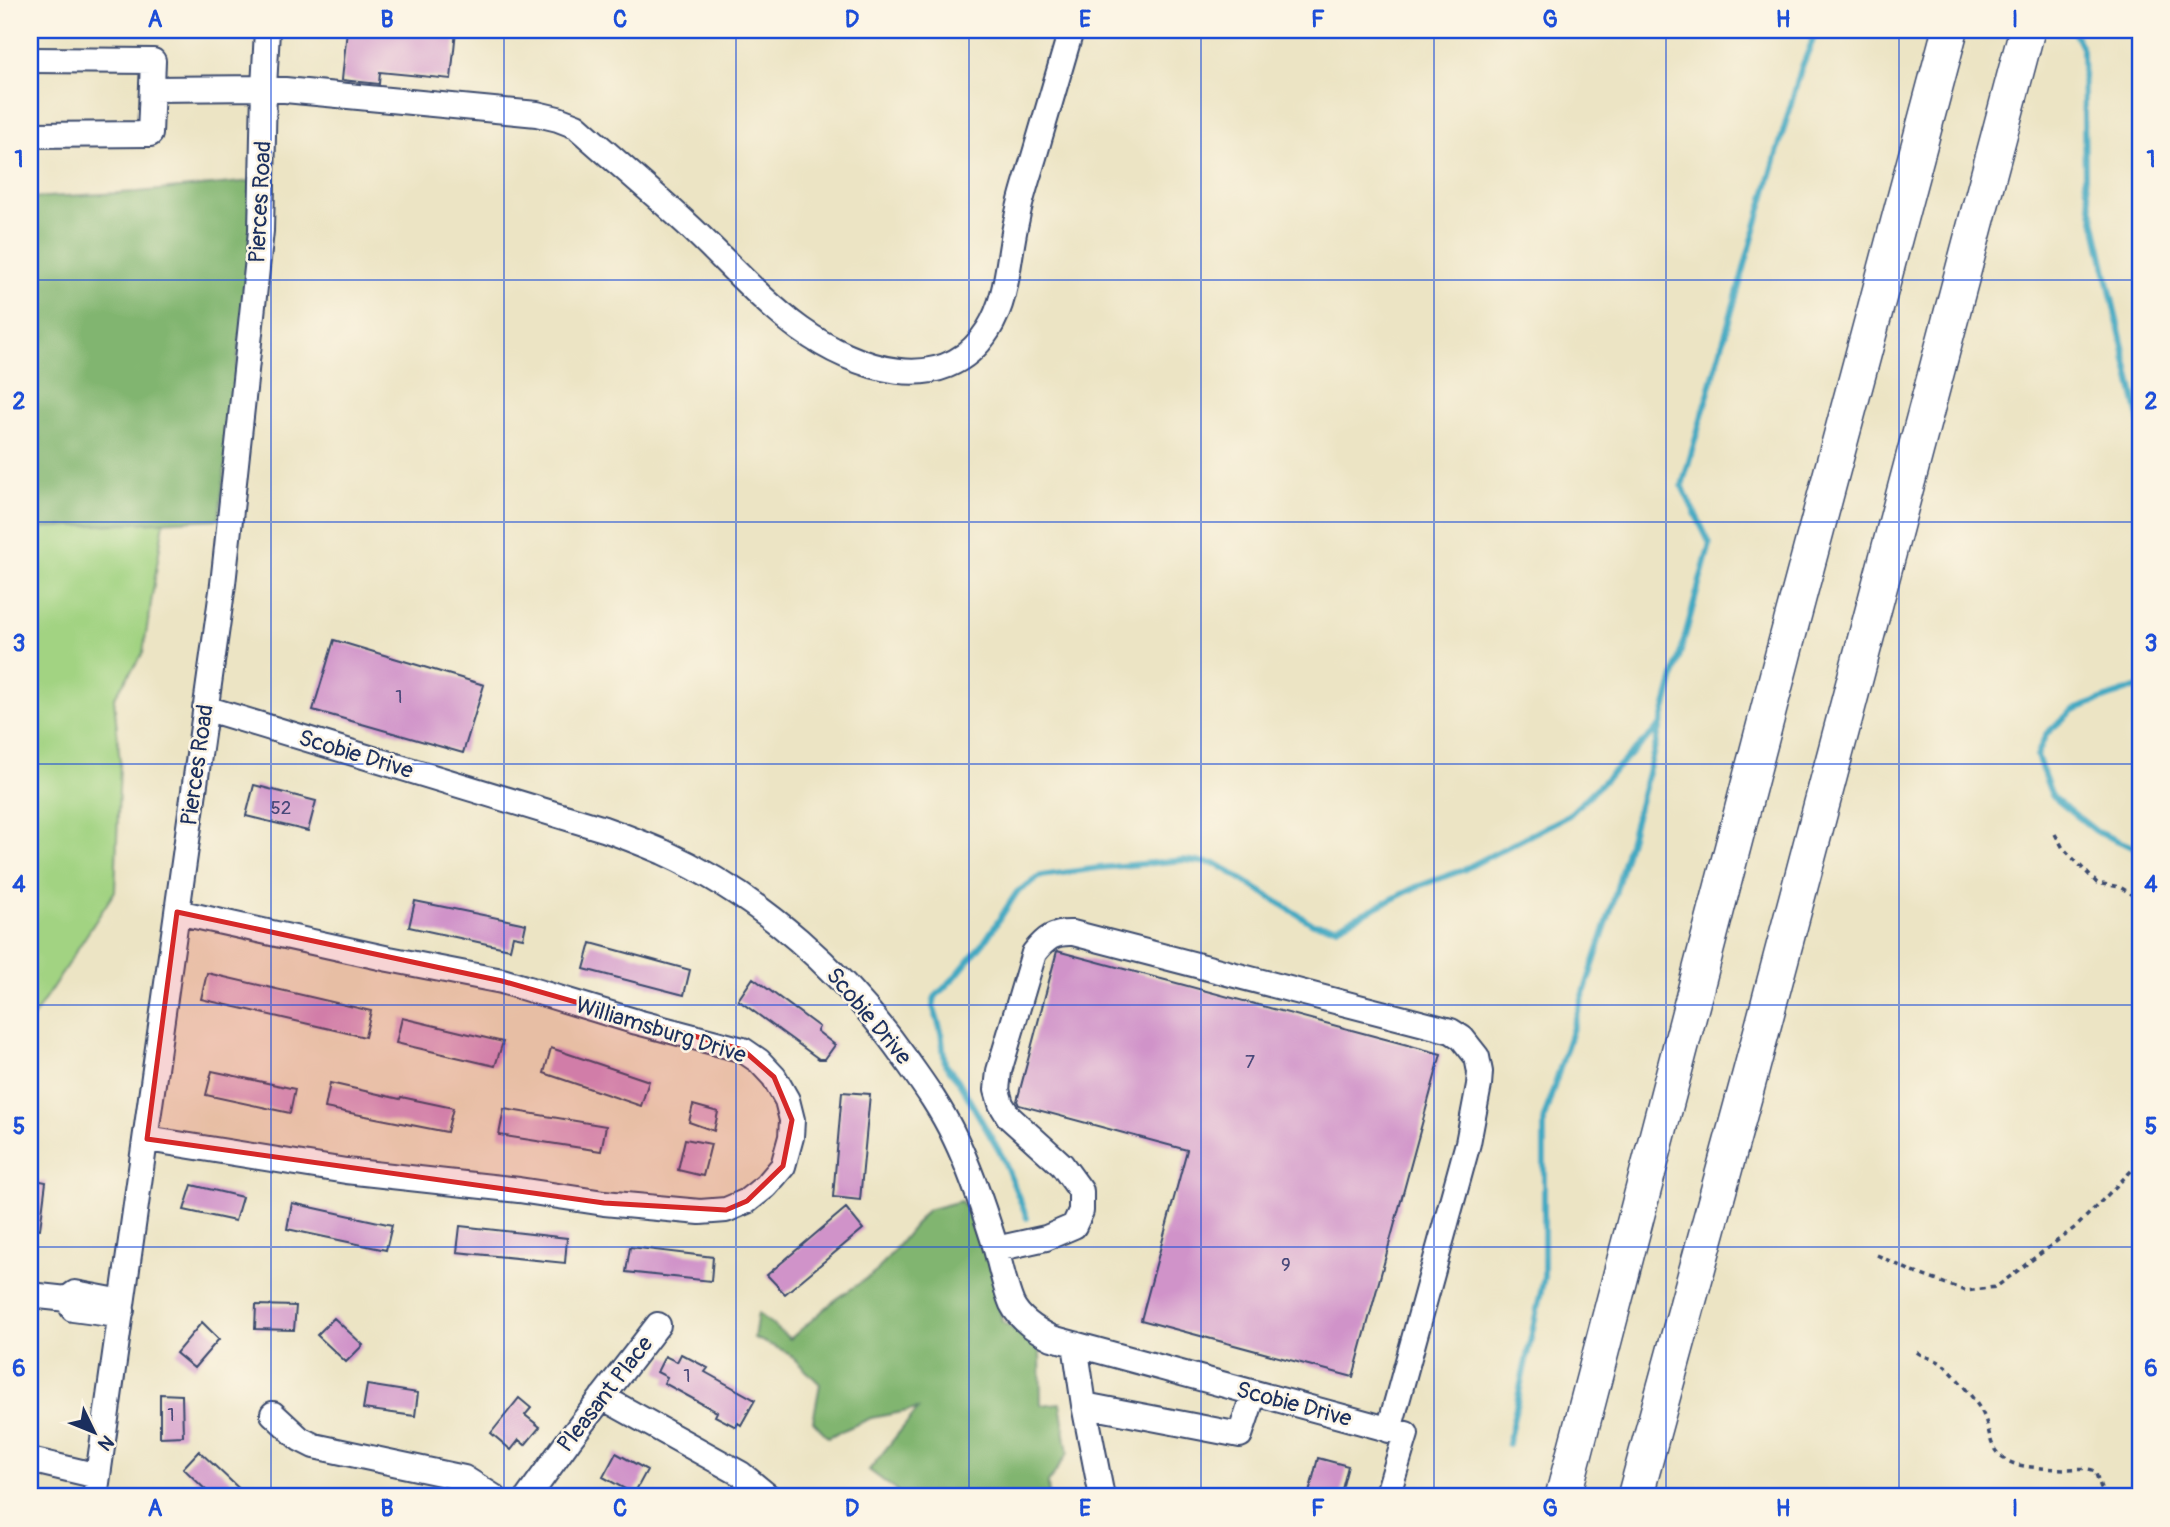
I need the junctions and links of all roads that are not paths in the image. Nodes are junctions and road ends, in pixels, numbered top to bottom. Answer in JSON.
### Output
{"nodes":[{"id":1,"x":267,"y":30,"type":"edge"},
{"id":2,"x":1067,"y":30,"type":"edge"},
{"id":3,"x":1951,"y":30,"type":"edge"},
{"id":4,"x":2027,"y":30,"type":"edge"},
{"id":5,"x":30,"y":60,"type":"edge"},
{"id":6,"x":264,"y":88,"type":"junction"},
{"id":7,"x":152,"y":89,"type":"junction"},
{"id":8,"x":30,"y":135,"type":"edge"},
{"id":9,"x":205,"y":708,"type":"junction"},
{"id":10,"x":177,"y":912,"type":"junction"},
{"id":11,"x":147,"y":1139,"type":"junction"},
{"id":12,"x":996,"y":1249,"type":"junction"},
{"id":13,"x":30,"y":1295,"type":"edge"},
{"id":14,"x":119,"y":1309,"type":"junction"},
{"id":15,"x":658,"y":1325,"type":"dead end"},
{"id":16,"x":1075,"y":1345,"type":"junction"},
{"id":17,"x":1254,"y":1393,"type":"junction"},
{"id":18,"x":602,"y":1397,"type":"junction"},
{"id":19,"x":1084,"y":1405,"type":"junction"},
{"id":20,"x":273,"y":1414,"type":"dead end"},
{"id":21,"x":1398,"y":1432,"type":"junction"},
{"id":22,"x":30,"y":1460,"type":"edge"},
{"id":23,"x":97,"y":1487,"type":"edge"},
{"id":24,"x":494,"y":1497,"type":"edge"},
{"id":25,"x":527,"y":1497,"type":"edge"},
{"id":26,"x":769,"y":1497,"type":"edge"},
{"id":27,"x":1102,"y":1497,"type":"edge"},
{"id":28,"x":1387,"y":1497,"type":"edge"},
{"id":29,"x":1563,"y":1497,"type":"edge"},
{"id":30,"x":1635,"y":1497,"type":"edge"}],
"edges":[{"from":1,"to":6,"type":"street","name":"Pierces Road"},
{"from":2,"to":6,"type":"street"},
{"from":3,"to":29,"type":"highway"},
{"from":4,"to":30,"type":"highway"},
{"from":5,"to":7,"type":"street"},
{"from":6,"to":7,"type":"street"},
{"from":6,"to":9,"type":"street","name":"Pierces Road"},
{"from":7,"to":8,"type":"street"},
{"from":9,"to":10,"type":"street","name":"Pierces Road"},
{"from":9,"to":12,"type":"street","name":"Scobie Drive"},
{"from":10,"to":11,"type":"street","name":"Pierces Road"},
{"from":10,"to":11,"type":"street","name":"Williamsburg Drive"},
{"from":11,"to":14,"type":"street","name":"Pierces Road"},
{"from":12,"to":16,"type":"street","name":"Scobie Drive"},
{"from":12,"to":21,"type":"street"},
{"from":13,"to":14,"type":"street"},
{"from":14,"to":23,"type":"street","name":"Pierces Road"},
{"from":15,"to":18,"type":"street","name":"Pleasant Place"},
{"from":16,"to":17,"type":"street","name":"Scobie Drive"},
{"from":16,"to":19,"type":"street"},
{"from":17,"to":19,"type":"street"},
{"from":17,"to":21,"type":"street","name":"Scobie Drive"},
{"from":18,"to":25,"type":"street","name":"Pleasant Place"},
{"from":18,"to":26,"type":"street"},
{"from":19,"to":27,"type":"street"},
{"from":20,"to":24,"type":"street"},
{"from":21,"to":28,"type":"street"},
{"from":22,"to":23,"type":"street"}]}
